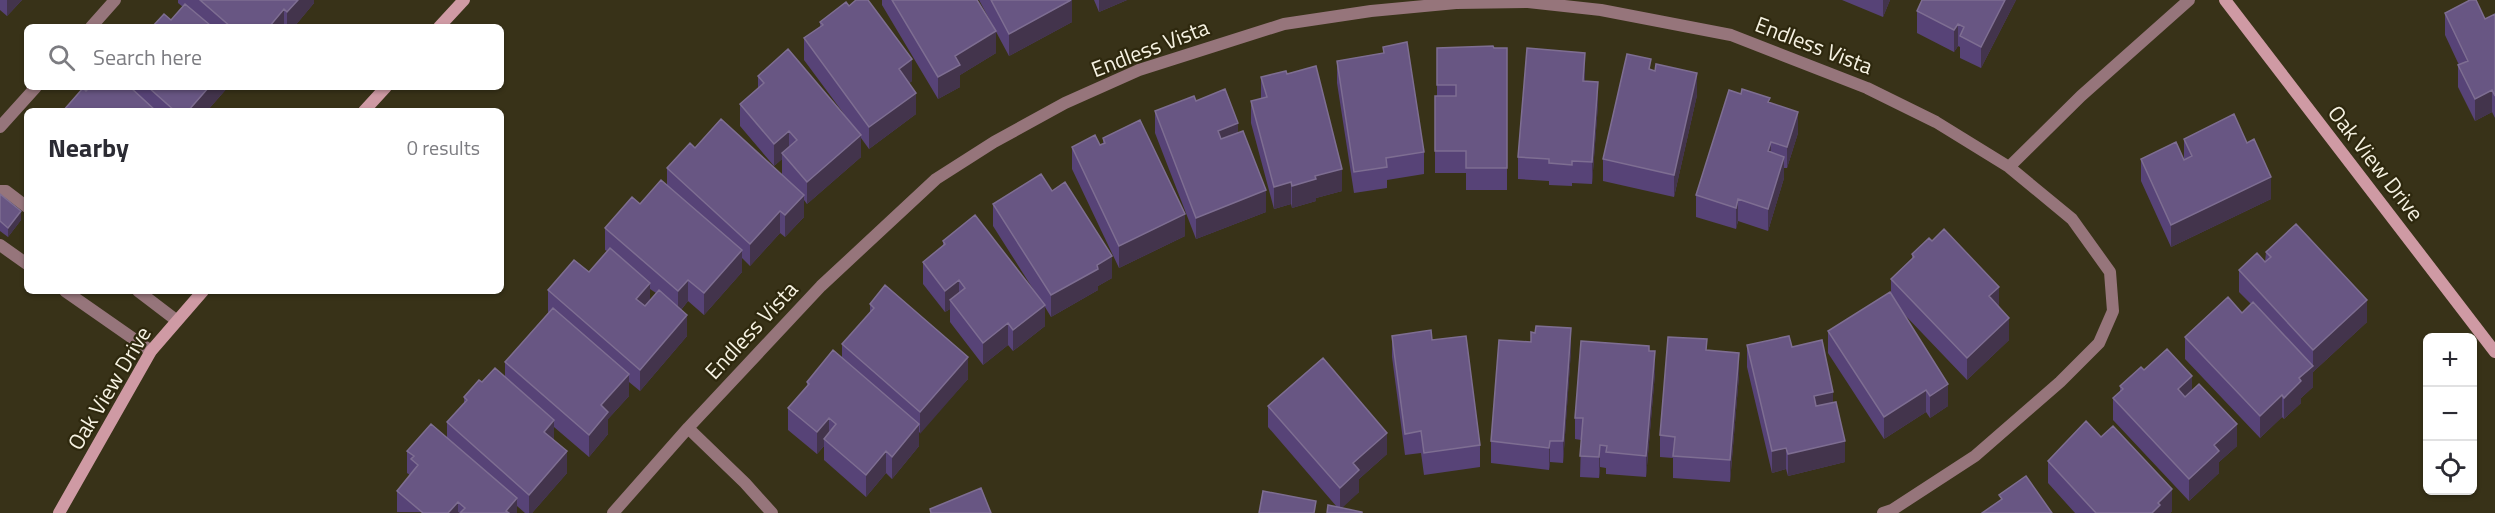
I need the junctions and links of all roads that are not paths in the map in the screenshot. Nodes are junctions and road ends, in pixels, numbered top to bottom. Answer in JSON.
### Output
{"nodes":[{"id":1,"x":115,"y":0,"type":"edge"},
{"id":2,"x":464,"y":0,"type":"edge"},
{"id":3,"x":2189,"y":0,"type":"edge"},
{"id":4,"x":2225,"y":0,"type":"edge"},
{"id":5,"x":94,"y":24,"type":"edge"},
{"id":6,"x":442,"y":24,"type":"edge"},
{"id":7,"x":33,"y":90,"type":"edge"},
{"id":8,"x":383,"y":90,"type":"edge"},
{"id":9,"x":367,"y":108,"type":"edge"},
{"id":10,"x":0,"y":127,"type":"edge"},
{"id":11,"x":2009,"y":166,"type":"junction"},
{"id":12,"x":0,"y":191,"type":"edge"},
{"id":13,"x":24,"y":205,"type":"edge"},
{"id":14,"x":0,"y":245,"type":"edge"},
{"id":15,"x":24,"y":262,"type":"edge"},
{"id":16,"x":69,"y":294,"type":"edge"},
{"id":17,"x":142,"y":294,"type":"edge"},
{"id":18,"x":200,"y":294,"type":"edge"},
{"id":19,"x":176,"y":320,"type":"junction"},
{"id":20,"x":151,"y":351,"type":"junction"},
{"id":21,"x":2495,"y":352,"type":"edge"},
{"id":22,"x":688,"y":428,"type":"junction"},
{"id":23,"x":59,"y":513,"type":"edge"},
{"id":24,"x":613,"y":513,"type":"edge"},
{"id":25,"x":771,"y":513,"type":"edge"},
{"id":26,"x":1883,"y":513,"type":"edge"}],
"edges":[{"from":1,"to":5,"type":"street"},
{"from":2,"to":6,"type":"street"},
{"from":3,"to":11,"type":"street"},
{"from":4,"to":21,"type":"street","name":"Oak View Drive"},
{"from":7,"to":10,"type":"street"},
{"from":8,"to":9,"type":"street"},
{"from":11,"to":22,"type":"street","name":"Endless Vista"},
{"from":11,"to":26,"type":"street","name":"Endless Vista"},
{"from":12,"to":13,"type":"street"},
{"from":14,"to":15,"type":"street"},
{"from":16,"to":20,"type":"street"},
{"from":17,"to":19,"type":"street"},
{"from":18,"to":19,"type":"street","name":"Oak View Drive"},
{"from":19,"to":20,"type":"street","name":"Oak View Drive"},
{"from":20,"to":23,"type":"street","name":"Oak View Drive"},
{"from":22,"to":24,"type":"street","name":"Endless Vista"},
{"from":22,"to":25,"type":"street"}]}
